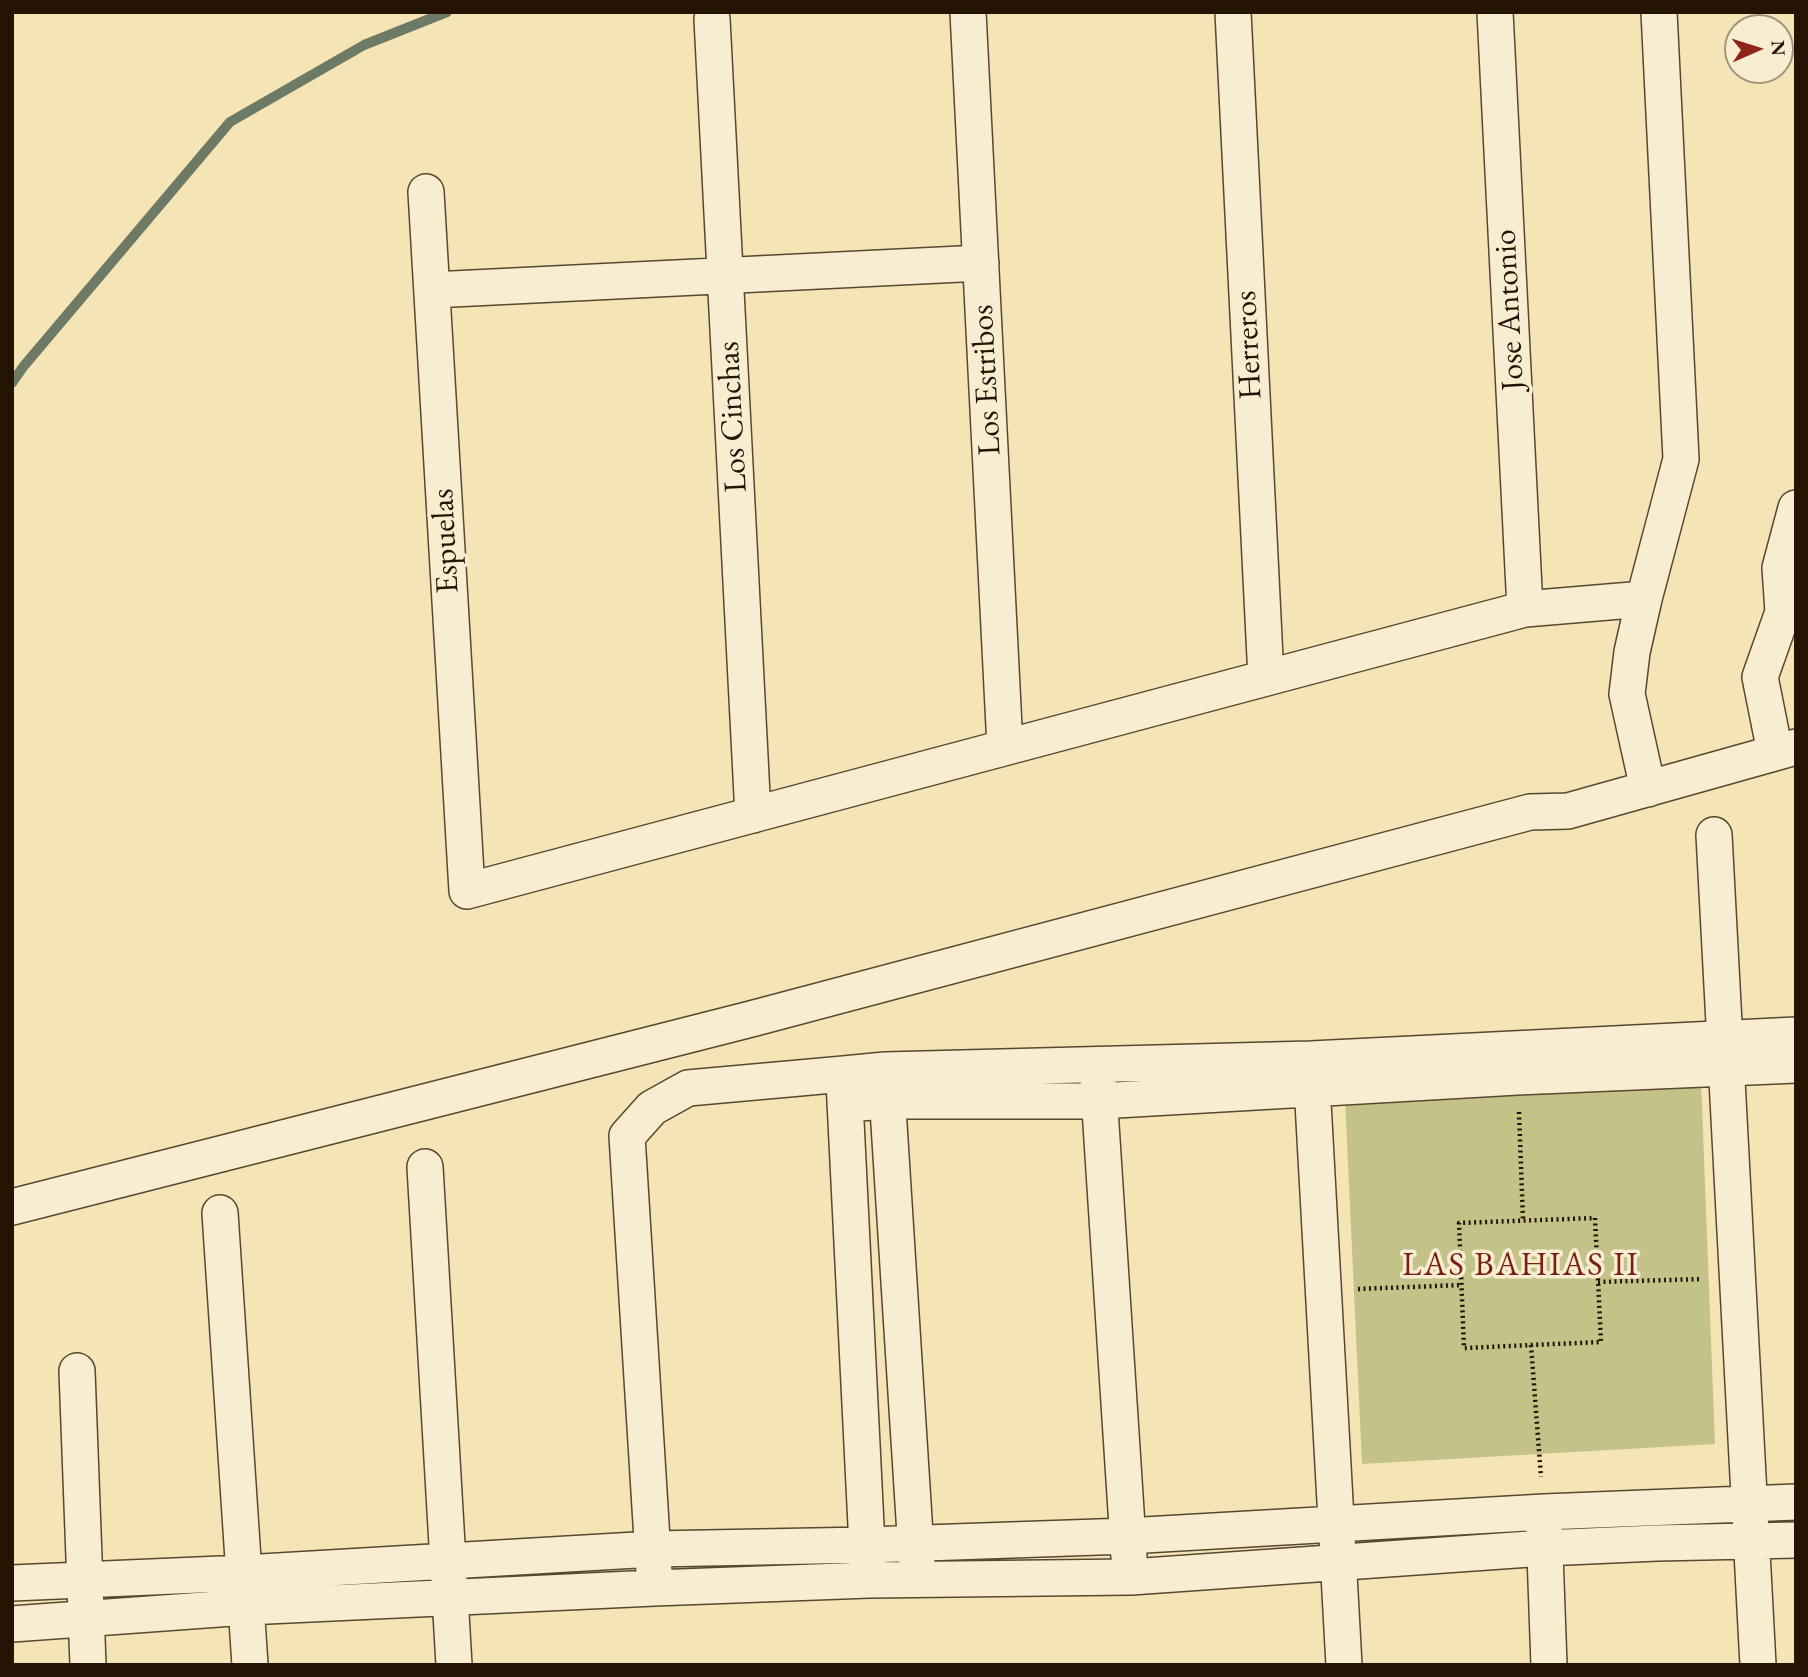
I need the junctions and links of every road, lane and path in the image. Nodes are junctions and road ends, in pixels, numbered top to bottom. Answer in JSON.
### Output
{"nodes":[{"id":1,"x":968,"y":12,"type":"edge"},
{"id":2,"x":1233,"y":12,"type":"edge"},
{"id":3,"x":1495,"y":12,"type":"edge"},
{"id":4,"x":1659,"y":12,"type":"edge"},
{"id":5,"x":712,"y":19,"type":"dead end"},
{"id":6,"x":426,"y":192,"type":"dead end"},
{"id":7,"x":981,"y":263,"type":"junction"},
{"id":8,"x":726,"y":275,"type":"junction"},
{"id":9,"x":432,"y":290,"type":"junction"},
{"id":10,"x":1796,"y":508,"type":"edge"},
{"id":11,"x":1644,"y":599,"type":"junction"},
{"id":12,"x":1525,"y":609,"type":"junction"},
{"id":13,"x":1789,"y":624,"type":"edge"},
{"id":14,"x":1266,"y":678,"type":"junction"},
{"id":15,"x":1784,"y":739,"type":"edge"},
{"id":16,"x":1005,"y":747,"type":"junction"},
{"id":17,"x":1645,"y":777,"type":"junction"},
{"id":18,"x":753,"y":815,"type":"junction"},
{"id":19,"x":1714,"y":835,"type":"dead end"},
{"id":20,"x":1796,"y":1035,"type":"edge"},
{"id":21,"x":1726,"y":1053,"type":"junction"},
{"id":22,"x":1516,"y":1063,"type":"junction"},
{"id":23,"x":1097,"y":1064,"type":"junction"},
{"id":24,"x":1796,"y":1065,"type":"edge"},
{"id":25,"x":1311,"y":1074,"type":"junction"},
{"id":26,"x":886,"y":1086,"type":"junction"},
{"id":27,"x":844,"y":1089,"type":"junction"},
{"id":28,"x":1099,"y":1101,"type":"junction"},
{"id":29,"x":425,"y":1167,"type":"dead end"},
{"id":30,"x":12,"y":1207,"type":"edge"},
{"id":31,"x":220,"y":1213,"type":"dead end"},
{"id":32,"x":1524,"y":1220,"type":"junction"},
{"id":33,"x":1737,"y":1279,"type":"junction"},
{"id":34,"x":1598,"y":1282,"type":"junction"},
{"id":35,"x":1462,"y":1285,"type":"junction"},
{"id":36,"x":1323,"y":1290,"type":"junction"},
{"id":37,"x":900,"y":1301,"type":"junction"},
{"id":38,"x":854,"y":1303,"type":"junction"},
{"id":39,"x":1531,"y":1345,"type":"junction"},
{"id":40,"x":77,"y":1371,"type":"dead end"},
{"id":41,"x":1796,"y":1502,"type":"edge"},
{"id":42,"x":1749,"y":1503,"type":"junction"},
{"id":43,"x":1544,"y":1512,"type":"junction"},
{"id":44,"x":1336,"y":1524,"type":"junction"},
{"id":45,"x":1127,"y":1536,"type":"junction"},
{"id":46,"x":1796,"y":1539,"type":"edge"},
{"id":47,"x":1751,"y":1541,"type":"junction"},
{"id":48,"x":915,"y":1542,"type":"junction"},
{"id":49,"x":867,"y":1545,"type":"junction"},
{"id":50,"x":1544,"y":1548,"type":"junction"},
{"id":51,"x":653,"y":1549,"type":"junction"},
{"id":52,"x":447,"y":1560,"type":"junction"},
{"id":53,"x":1339,"y":1561,"type":"junction"},
{"id":54,"x":244,"y":1573,"type":"junction"},
{"id":55,"x":1131,"y":1577,"type":"junction"},
{"id":56,"x":85,"y":1580,"type":"junction"},
{"id":57,"x":869,"y":1580,"type":"junction"},
{"id":58,"x":918,"y":1581,"type":"junction"},
{"id":59,"x":12,"y":1583,"type":"edge"},
{"id":60,"x":654,"y":1588,"type":"junction"},
{"id":61,"x":450,"y":1597,"type":"junction"},
{"id":62,"x":246,"y":1607,"type":"junction"},
{"id":63,"x":87,"y":1620,"type":"junction"},
{"id":64,"x":12,"y":1624,"type":"edge"},
{"id":65,"x":88,"y":1665,"type":"edge"},
{"id":66,"x":250,"y":1665,"type":"edge"},
{"id":67,"x":454,"y":1665,"type":"edge"},
{"id":68,"x":1345,"y":1665,"type":"edge"},
{"id":69,"x":1549,"y":1665,"type":"edge"},
{"id":70,"x":1758,"y":1665,"type":"edge"}],
"edges":[{"from":1,"to":7,"type":"street","name":"Los Estribos"},
{"from":2,"to":14,"type":"street","name":"Herreros"},
{"from":3,"to":12,"type":"street","name":"Jose Antonio"},
{"from":4,"to":11,"type":"street"},
{"from":5,"to":8,"type":"street","name":"Los Cinchas"},
{"from":6,"to":9,"type":"street","name":"Espuelas"},
{"from":7,"to":8,"type":"street"},
{"from":7,"to":16,"type":"street","name":"Los Estribos"},
{"from":8,"to":9,"type":"street"},
{"from":8,"to":18,"type":"street","name":"Los Cinchas"},
{"from":9,"to":18,"type":"street","name":"Espuelas"},
{"from":10,"to":13,"type":"street"},
{"from":11,"to":12,"type":"street"},
{"from":11,"to":17,"type":"street"},
{"from":12,"to":14,"type":"street"},
{"from":13,"to":15,"type":"street"},
{"from":14,"to":16,"type":"street"},
{"from":15,"to":17,"type":"street"},
{"from":16,"to":18,"type":"street"},
{"from":17,"to":30,"type":"street"},
{"from":19,"to":21,"type":"street"},
{"from":20,"to":21,"type":"street"},
{"from":21,"to":22,"type":"street"},
{"from":21,"to":24,"type":"street"},
{"from":21,"to":33,"type":"street"},
{"from":22,"to":25,"type":"street"},
{"from":22,"to":32,"type":"path"},
{"from":23,"to":25,"type":"street"},
{"from":23,"to":26,"type":"street"},
{"from":23,"to":28,"type":"street"},
{"from":25,"to":28,"type":"street"},
{"from":25,"to":36,"type":"street"},
{"from":26,"to":27,"type":"street"},
{"from":26,"to":28,"type":"street"},
{"from":26,"to":37,"type":"street"},
{"from":27,"to":38,"type":"street"},
{"from":27,"to":51,"type":"street"},
{"from":28,"to":45,"type":"street"},
{"from":29,"to":52,"type":"street"},
{"from":31,"to":54,"type":"street"},
{"from":32,"to":34,"type":"path"},
{"from":32,"to":35,"type":"path"},
{"from":33,"to":34,"type":"path"},
{"from":33,"to":42,"type":"street"},
{"from":34,"to":39,"type":"path"},
{"from":35,"to":36,"type":"path"},
{"from":35,"to":39,"type":"path"},
{"from":36,"to":44,"type":"street"},
{"from":37,"to":38,"type":"street"},
{"from":37,"to":48,"type":"street"},
{"from":38,"to":49,"type":"street"},
{"from":39,"to":43,"type":"path"},
{"from":40,"to":56,"type":"street"},
{"from":41,"to":42,"type":"street"},
{"from":42,"to":43,"type":"street"},
{"from":42,"to":47,"type":"street"},
{"from":43,"to":44,"type":"street"},
{"from":43,"to":50,"type":"street"},
{"from":44,"to":45,"type":"street"},
{"from":44,"to":53,"type":"street"},
{"from":45,"to":48,"type":"street"},
{"from":45,"to":55,"type":"street"},
{"from":46,"to":47,"type":"street"},
{"from":47,"to":50,"type":"street"},
{"from":47,"to":70,"type":"street"},
{"from":48,"to":49,"type":"street"},
{"from":48,"to":58,"type":"street"},
{"from":49,"to":51,"type":"street"},
{"from":49,"to":57,"type":"street"},
{"from":50,"to":53,"type":"street"},
{"from":50,"to":69,"type":"street"},
{"from":51,"to":52,"type":"street"},
{"from":51,"to":60,"type":"street"},
{"from":52,"to":54,"type":"street"},
{"from":52,"to":61,"type":"street"},
{"from":53,"to":55,"type":"street"},
{"from":53,"to":68,"type":"street"},
{"from":54,"to":56,"type":"street"},
{"from":54,"to":62,"type":"street"},
{"from":55,"to":58,"type":"street"},
{"from":56,"to":59,"type":"street"},
{"from":56,"to":63,"type":"street"},
{"from":57,"to":58,"type":"street"},
{"from":57,"to":60,"type":"street"},
{"from":60,"to":61,"type":"street"},
{"from":61,"to":62,"type":"street"},
{"from":61,"to":67,"type":"street"},
{"from":62,"to":63,"type":"street"},
{"from":62,"to":66,"type":"street"},
{"from":63,"to":64,"type":"street"},
{"from":63,"to":65,"type":"street"}]}
